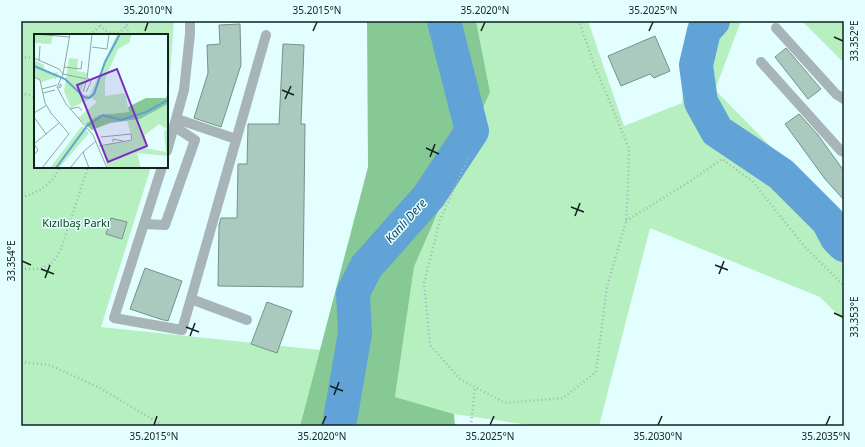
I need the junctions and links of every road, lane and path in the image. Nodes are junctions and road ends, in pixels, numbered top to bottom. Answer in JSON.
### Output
{"nodes":[{"id":1,"x":99,"y":21,"type":"edge"},
{"id":2,"x":128,"y":21,"type":"edge"},
{"id":3,"x":190,"y":21,"type":"edge"},
{"id":4,"x":579,"y":21,"type":"edge"},
{"id":5,"x":100,"y":26,"type":"junction"},
{"id":6,"x":126,"y":26,"type":"junction"},
{"id":7,"x":776,"y":28,"type":"dead end"},
{"id":8,"x":91,"y":34,"type":"edge"},
{"id":9,"x":130,"y":34,"type":"edge"},
{"id":10,"x":266,"y":35,"type":"dead end"},
{"id":11,"x":21,"y":57,"type":"edge"},
{"id":12,"x":34,"y":58,"type":"edge"},
{"id":13,"x":761,"y":62,"type":"dead end"},
{"id":14,"x":21,"y":93,"type":"edge"},
{"id":15,"x":34,"y":97,"type":"edge"},
{"id":16,"x":844,"y":99,"type":"edge"},
{"id":17,"x":176,"y":123,"type":"junction"},
{"id":18,"x":236,"y":138,"type":"junction"},
{"id":19,"x":168,"y":148,"type":"edge"},
{"id":20,"x":844,"y":152,"type":"edge"},
{"id":21,"x":468,"y":158,"type":"dead end"},
{"id":22,"x":60,"y":168,"type":"edge"},
{"id":23,"x":88,"y":168,"type":"edge"},
{"id":24,"x":162,"y":168,"type":"edge"},
{"id":25,"x":21,"y":197,"type":"edge"},
{"id":26,"x":626,"y":221,"type":"junction"},
{"id":27,"x":144,"y":224,"type":"junction"},
{"id":28,"x":21,"y":269,"type":"edge"},
{"id":29,"x":844,"y":286,"type":"edge"},
{"id":30,"x":191,"y":299,"type":"junction"},
{"id":31,"x":247,"y":320,"type":"dead end"},
{"id":32,"x":21,"y":362,"type":"edge"},
{"id":33,"x":475,"y":387,"type":"junction"},
{"id":34,"x":164,"y":426,"type":"edge"},
{"id":35,"x":471,"y":426,"type":"edge"}],
"edges":[{"from":1,"to":5,"type":"path"},
{"from":2,"to":6,"type":"path"},
{"from":3,"to":17,"type":"lane"},
{"from":4,"to":26,"type":"path"},
{"from":5,"to":6,"type":"path"},
{"from":5,"to":8,"type":"path"},
{"from":6,"to":9,"type":"path"},
{"from":7,"to":16,"type":"lane"},
{"from":10,"to":18,"type":"lane"},
{"from":11,"to":12,"type":"path"},
{"from":13,"to":20,"type":"lane"},
{"from":14,"to":15,"type":"path"},
{"from":17,"to":18,"type":"lane"},
{"from":17,"to":19,"type":"lane"},
{"from":17,"to":27,"type":"lane"},
{"from":18,"to":30,"type":"lane"},
{"from":21,"to":33,"type":"path"},
{"from":22,"to":25,"type":"path"},
{"from":23,"to":28,"type":"path"},
{"from":24,"to":27,"type":"lane"},
{"from":26,"to":29,"type":"path"},
{"from":26,"to":33,"type":"path"},
{"from":27,"to":30,"type":"lane"},
{"from":30,"to":31,"type":"lane"},
{"from":32,"to":34,"type":"path"},
{"from":33,"to":35,"type":"path"}]}
